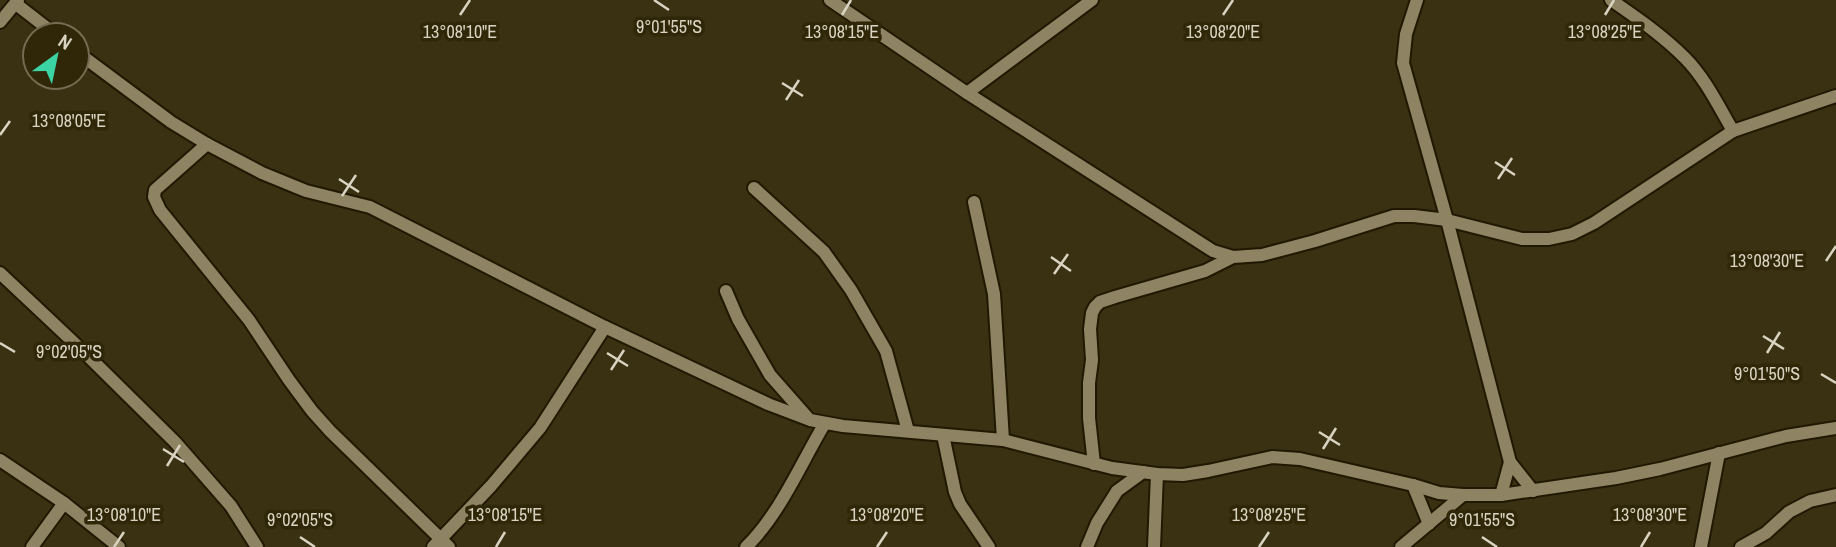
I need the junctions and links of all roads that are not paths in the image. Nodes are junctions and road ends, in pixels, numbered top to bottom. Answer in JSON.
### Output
{"nodes":[{"id":1,"x":830,"y":0,"type":"edge"},
{"id":2,"x":1092,"y":0,"type":"edge"},
{"id":3,"x":1417,"y":0,"type":"edge"},
{"id":4,"x":1611,"y":0,"type":"edge"},
{"id":5,"x":17,"y":2,"type":"edge"},
{"id":6,"x":39,"y":21,"type":"edge"},
{"id":7,"x":0,"y":22,"type":"edge"},
{"id":8,"x":91,"y":62,"type":"edge"},
{"id":9,"x":967,"y":93,"type":"junction"},
{"id":10,"x":1836,"y":96,"type":"edge"},
{"id":11,"x":1733,"y":131,"type":"junction"},
{"id":12,"x":207,"y":144,"type":"junction"},
{"id":13,"x":754,"y":188,"type":"dead end"},
{"id":14,"x":974,"y":202,"type":"dead end"},
{"id":15,"x":1447,"y":220,"type":"junction"},
{"id":16,"x":1233,"y":257,"type":"junction"},
{"id":17,"x":0,"y":273,"type":"edge"},
{"id":18,"x":726,"y":291,"type":"dead end"},
{"id":19,"x":605,"y":327,"type":"junction"},
{"id":20,"x":810,"y":420,"type":"junction"},
{"id":21,"x":825,"y":423,"type":"junction"},
{"id":22,"x":1836,"y":428,"type":"edge"},
{"id":23,"x":908,"y":431,"type":"junction"},
{"id":24,"x":943,"y":435,"type":"junction"},
{"id":25,"x":1003,"y":440,"type":"junction"},
{"id":26,"x":1719,"y":453,"type":"junction"},
{"id":27,"x":0,"y":460,"type":"edge"},
{"id":28,"x":1510,"y":463,"type":"junction"},
{"id":29,"x":1094,"y":464,"type":"junction"},
{"id":30,"x":1112,"y":468,"type":"junction"},
{"id":31,"x":1143,"y":472,"type":"junction"},
{"id":32,"x":1157,"y":474,"type":"junction"},
{"id":33,"x":1413,"y":485,"type":"junction"},
{"id":34,"x":1533,"y":491,"type":"junction"},
{"id":35,"x":1117,"y":492,"type":"junction"},
{"id":36,"x":1463,"y":495,"type":"junction"},
{"id":37,"x":1501,"y":495,"type":"junction"},
{"id":38,"x":1836,"y":495,"type":"edge"},
{"id":39,"x":64,"y":503,"type":"junction"},
{"id":40,"x":1424,"y":528,"type":"junction"},
{"id":41,"x":441,"y":544,"type":"edge"},
{"id":42,"x":32,"y":547,"type":"edge"},
{"id":43,"x":119,"y":547,"type":"edge"},
{"id":44,"x":257,"y":547,"type":"edge"},
{"id":45,"x":746,"y":547,"type":"edge"},
{"id":46,"x":989,"y":547,"type":"edge"},
{"id":47,"x":1087,"y":547,"type":"edge"},
{"id":48,"x":1154,"y":547,"type":"edge"},
{"id":49,"x":1401,"y":547,"type":"edge"},
{"id":50,"x":1416,"y":547,"type":"edge"},
{"id":51,"x":1701,"y":547,"type":"edge"},
{"id":52,"x":1741,"y":547,"type":"edge"}],
"edges":[{"from":1,"to":9,"type":"street"},
{"from":2,"to":9,"type":"street"},
{"from":3,"to":15,"type":"street"},
{"from":4,"to":11,"type":"street"},
{"from":5,"to":6,"type":"street"},
{"from":5,"to":7,"type":"street"},
{"from":8,"to":12,"type":"street"},
{"from":9,"to":16,"type":"street"},
{"from":10,"to":11,"type":"street"},
{"from":11,"to":15,"type":"street"},
{"from":12,"to":19,"type":"street"},
{"from":12,"to":41,"type":"street"},
{"from":13,"to":23,"type":"street"},
{"from":14,"to":25,"type":"street"},
{"from":15,"to":16,"type":"street"},
{"from":15,"to":28,"type":"street"},
{"from":16,"to":29,"type":"street"},
{"from":17,"to":44,"type":"street"},
{"from":18,"to":20,"type":"street"},
{"from":19,"to":20,"type":"street"},
{"from":19,"to":41,"type":"street"},
{"from":20,"to":21,"type":"street"},
{"from":21,"to":23,"type":"street"},
{"from":21,"to":45,"type":"street"},
{"from":22,"to":26,"type":"street"},
{"from":23,"to":24,"type":"street"},
{"from":24,"to":25,"type":"street"},
{"from":24,"to":46,"type":"street"},
{"from":25,"to":29,"type":"street"},
{"from":26,"to":34,"type":"street"},
{"from":26,"to":51,"type":"street"},
{"from":27,"to":39,"type":"street"},
{"from":28,"to":34,"type":"street"},
{"from":28,"to":37,"type":"street"},
{"from":29,"to":30,"type":"street"},
{"from":30,"to":31,"type":"street"},
{"from":30,"to":35,"type":"street"},
{"from":31,"to":32,"type":"street"},
{"from":31,"to":35,"type":"street"},
{"from":32,"to":33,"type":"street"},
{"from":32,"to":48,"type":"street"},
{"from":33,"to":36,"type":"street"},
{"from":33,"to":40,"type":"street"},
{"from":34,"to":37,"type":"street"},
{"from":35,"to":47,"type":"street"},
{"from":36,"to":37,"type":"street"},
{"from":36,"to":40,"type":"street"},
{"from":38,"to":52,"type":"street"},
{"from":39,"to":42,"type":"street"},
{"from":39,"to":43,"type":"street"},
{"from":40,"to":49,"type":"street"},
{"from":40,"to":50,"type":"street"}]}
